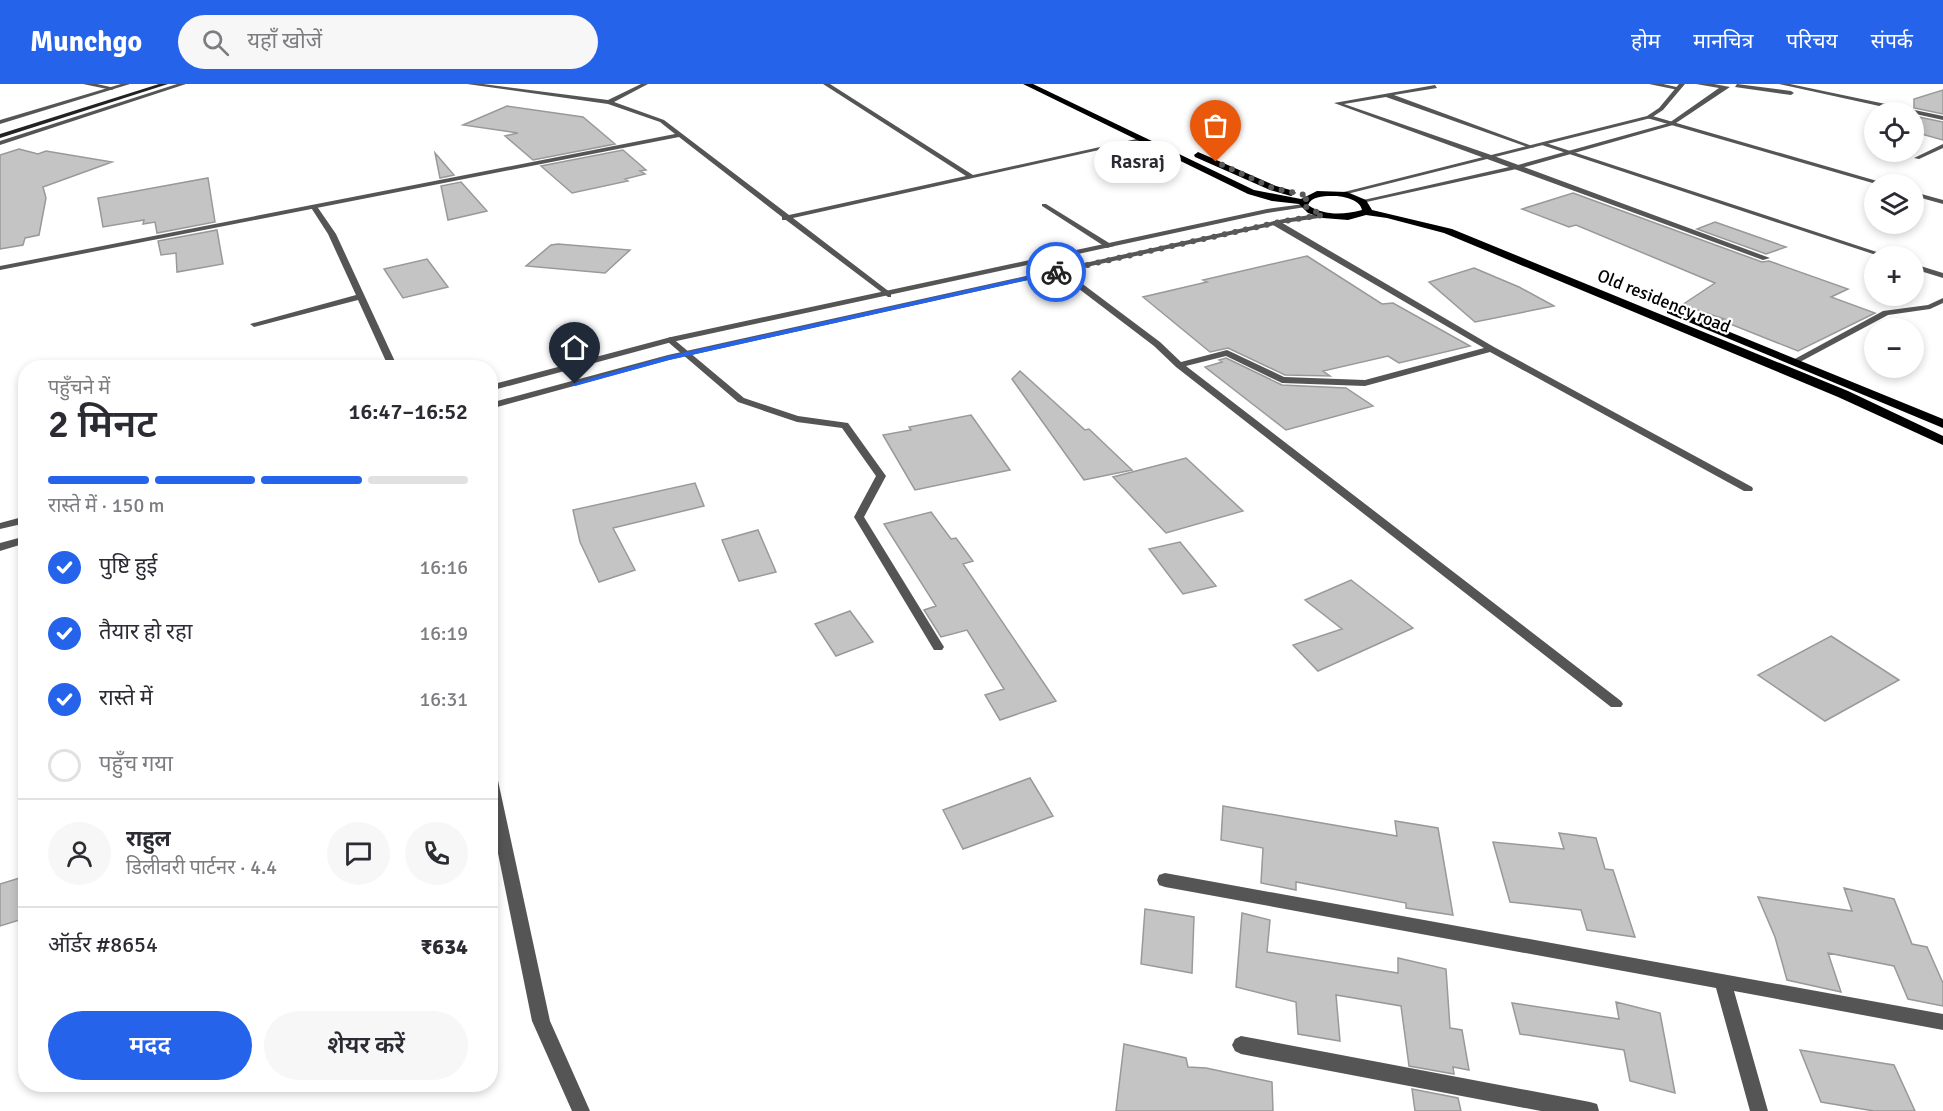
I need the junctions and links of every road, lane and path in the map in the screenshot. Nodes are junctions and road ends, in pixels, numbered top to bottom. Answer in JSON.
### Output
{"nodes":[{"id":1,"x":86,"y":84,"type":"edge"},
{"id":2,"x":127,"y":84,"type":"edge"},
{"id":3,"x":145,"y":84,"type":"edge"},
{"id":4,"x":165,"y":84,"type":"edge"},
{"id":5,"x":183,"y":84,"type":"edge"},
{"id":6,"x":470,"y":84,"type":"edge"},
{"id":7,"x":645,"y":84,"type":"edge"},
{"id":8,"x":826,"y":84,"type":"edge"},
{"id":9,"x":1027,"y":84,"type":"edge"},
{"id":10,"x":1048,"y":84,"type":"edge"},
{"id":11,"x":1652,"y":84,"type":"edge"},
{"id":12,"x":1699,"y":84,"type":"edge"},
{"id":13,"x":1782,"y":84,"type":"edge"},
{"id":14,"x":1740,"y":85,"type":"edge"},
{"id":15,"x":1680,"y":86,"type":"edge"},
{"id":16,"x":1435,"y":87,"type":"dead end"},
{"id":17,"x":1724,"y":87,"type":"junction"},
{"id":18,"x":112,"y":88,"type":"junction"},
{"id":19,"x":1386,"y":95,"type":"junction"},
{"id":20,"x":609,"y":102,"type":"junction"},
{"id":21,"x":1864,"y":107,"type":"edge"},
{"id":22,"x":1649,"y":117,"type":"junction"},
{"id":23,"x":1943,"y":118,"type":"edge"},
{"id":24,"x":1924,"y":121,"type":"edge"},
{"id":25,"x":0,"y":123,"type":"edge"},
{"id":26,"x":1671,"y":124,"type":"junction"},
{"id":27,"x":1943,"y":126,"type":"edge"},
{"id":28,"x":0,"y":129,"type":"edge"},
{"id":29,"x":678,"y":135,"type":"junction"},
{"id":30,"x":0,"y":136,"type":"edge"},
{"id":31,"x":1140,"y":140,"type":"junction"},
{"id":32,"x":0,"y":143,"type":"edge"},
{"id":33,"x":1544,"y":144,"type":"junction"},
{"id":34,"x":1943,"y":146,"type":"edge"},
{"id":35,"x":1532,"y":147,"type":"junction"},
{"id":36,"x":1572,"y":153,"type":"junction"},
{"id":37,"x":1924,"y":155,"type":"edge"},
{"id":38,"x":1492,"y":157,"type":"junction"},
{"id":39,"x":1519,"y":167,"type":"junction"},
{"id":40,"x":972,"y":177,"type":"junction"},
{"id":41,"x":1864,"y":179,"type":"edge"},
{"id":42,"x":1339,"y":194,"type":"junction"},
{"id":43,"x":1924,"y":197,"type":"edge"},
{"id":44,"x":1305,"y":201,"type":"junction"},
{"id":45,"x":1943,"y":202,"type":"edge"},
{"id":46,"x":1044,"y":205,"type":"dead end"},
{"id":47,"x":314,"y":206,"type":"junction"},
{"id":48,"x":1364,"y":206,"type":"junction"},
{"id":49,"x":1323,"y":215,"type":"junction"},
{"id":50,"x":785,"y":218,"type":"junction"},
{"id":51,"x":1276,"y":223,"type":"junction"},
{"id":52,"x":1110,"y":246,"type":"junction"},
{"id":53,"x":1864,"y":249,"type":"edge"},
{"id":54,"x":1766,"y":258,"type":"dead end"},
{"id":55,"x":1046,"y":260,"type":"junction"},
{"id":56,"x":0,"y":268,"type":"edge"},
{"id":57,"x":1924,"y":269,"type":"edge"},
{"id":58,"x":1060,"y":271,"type":"junction"},
{"id":59,"x":1943,"y":276,"type":"edge"},
{"id":60,"x":888,"y":295,"type":"junction"},
{"id":61,"x":360,"y":297,"type":"junction"},
{"id":62,"x":1943,"y":300,"type":"edge"},
{"id":63,"x":254,"y":324,"type":"dead end"},
{"id":64,"x":671,"y":340,"type":"junction"},
{"id":65,"x":1491,"y":349,"type":"junction"},
{"id":66,"x":687,"y":354,"type":"junction"},
{"id":67,"x":390,"y":360,"type":"edge"},
{"id":68,"x":1795,"y":361,"type":"junction"},
{"id":69,"x":1179,"y":365,"type":"junction"},
{"id":70,"x":498,"y":386,"type":"edge"},
{"id":71,"x":498,"y":404,"type":"edge"},
{"id":72,"x":1943,"y":424,"type":"edge"},
{"id":73,"x":1943,"y":441,"type":"edge"},
{"id":74,"x":1748,"y":489,"type":"dead end"},
{"id":75,"x":18,"y":521,"type":"edge"},
{"id":76,"x":0,"y":526,"type":"edge"},
{"id":77,"x":18,"y":541,"type":"edge"},
{"id":78,"x":0,"y":547,"type":"edge"},
{"id":79,"x":938,"y":647,"type":"dead end"},
{"id":80,"x":1616,"y":704,"type":"dead end"},
{"id":81,"x":498,"y":815,"type":"edge"},
{"id":82,"x":1165,"y":880,"type":"dead end"},
{"id":83,"x":1723,"y":981,"type":"junction"},
{"id":84,"x":1943,"y":1022,"type":"edge"},
{"id":85,"x":1241,"y":1045,"type":"dead end"},
{"id":86,"x":581,"y":1111,"type":"edge"},
{"id":87,"x":1590,"y":1111,"type":"edge"},
{"id":88,"x":1759,"y":1111,"type":"edge"}],
"edges":[{"from":1,"to":18,"type":"street"},
{"from":2,"to":18,"type":"street"},
{"from":3,"to":28,"type":"main road"},
{"from":4,"to":30,"type":"main road"},
{"from":5,"to":32,"type":"street"},
{"from":6,"to":20,"type":"street"},
{"from":7,"to":20,"type":"street"},
{"from":8,"to":40,"type":"street"},
{"from":9,"to":31,"type":"highway"},
{"from":10,"to":44,"type":"highway"},
{"from":11,"to":15,"type":"street"},
{"from":12,"to":17,"type":"street"},
{"from":13,"to":23,"type":"street"},
{"from":14,"to":17,"type":"street"},
{"from":14,"to":21,"type":"street"},
{"from":15,"to":22,"type":"street"},
{"from":16,"to":19,"type":"street"},
{"from":17,"to":26,"type":"street"},
{"from":18,"to":25,"type":"street"},
{"from":19,"to":35,"type":"street"},
{"from":19,"to":38,"type":"street"},
{"from":20,"to":29,"type":"street"},
{"from":22,"to":26,"type":"street"},
{"from":22,"to":33,"type":"street"},
{"from":24,"to":27,"type":"street"},
{"from":26,"to":36,"type":"street"},
{"from":26,"to":41,"type":"street"},
{"from":29,"to":47,"type":"street"},
{"from":29,"to":50,"type":"street"},
{"from":31,"to":40,"type":"street"},
{"from":31,"to":44,"type":"highway"},
{"from":33,"to":35,"type":"street"},
{"from":33,"to":36,"type":"street"},
{"from":34,"to":37,"type":"street"},
{"from":35,"to":38,"type":"street"},
{"from":36,"to":39,"type":"street"},
{"from":36,"to":53,"type":"street"},
{"from":38,"to":39,"type":"street"},
{"from":38,"to":42,"type":"street"},
{"from":39,"to":48,"type":"street"},
{"from":39,"to":54,"type":"street"},
{"from":40,"to":50,"type":"street"},
{"from":42,"to":44,"type":"highway"},
{"from":42,"to":48,"type":"highway"},
{"from":43,"to":45,"type":"street"},
{"from":44,"to":49,"type":"highway"},
{"from":44,"to":52,"type":"street"},
{"from":46,"to":52,"type":"street"},
{"from":47,"to":56,"type":"street"},
{"from":47,"to":61,"type":"street"},
{"from":48,"to":49,"type":"highway"},
{"from":48,"to":68,"type":"highway","name":"Old residency road"},
{"from":48,"to":73,"type":"highway","name":"Old residency road"},
{"from":49,"to":51,"type":"street"},
{"from":50,"to":60,"type":"street"},
{"from":51,"to":58,"type":"street"},
{"from":51,"to":65,"type":"street"},
{"from":52,"to":55,"type":"street"},
{"from":55,"to":58,"type":"street"},
{"from":55,"to":60,"type":"street"},
{"from":57,"to":59,"type":"street"},
{"from":58,"to":66,"type":"street"},
{"from":58,"to":69,"type":"street"},
{"from":60,"to":64,"type":"street"},
{"from":61,"to":63,"type":"street"},
{"from":61,"to":67,"type":"street"},
{"from":62,"to":68,"type":"street"},
{"from":64,"to":66,"type":"street"},
{"from":64,"to":70,"type":"street"},
{"from":65,"to":69,"type":"street"},
{"from":65,"to":74,"type":"street"},
{"from":66,"to":71,"type":"street"},
{"from":66,"to":79,"type":"street"},
{"from":68,"to":72,"type":"highway","name":"Old residency road"},
{"from":69,"to":80,"type":"street"},
{"from":75,"to":76,"type":"street"},
{"from":77,"to":78,"type":"street"},
{"from":81,"to":86,"type":"street"},
{"from":82,"to":83,"type":"street"},
{"from":83,"to":84,"type":"street"},
{"from":83,"to":88,"type":"street"},
{"from":85,"to":87,"type":"street"}]}
